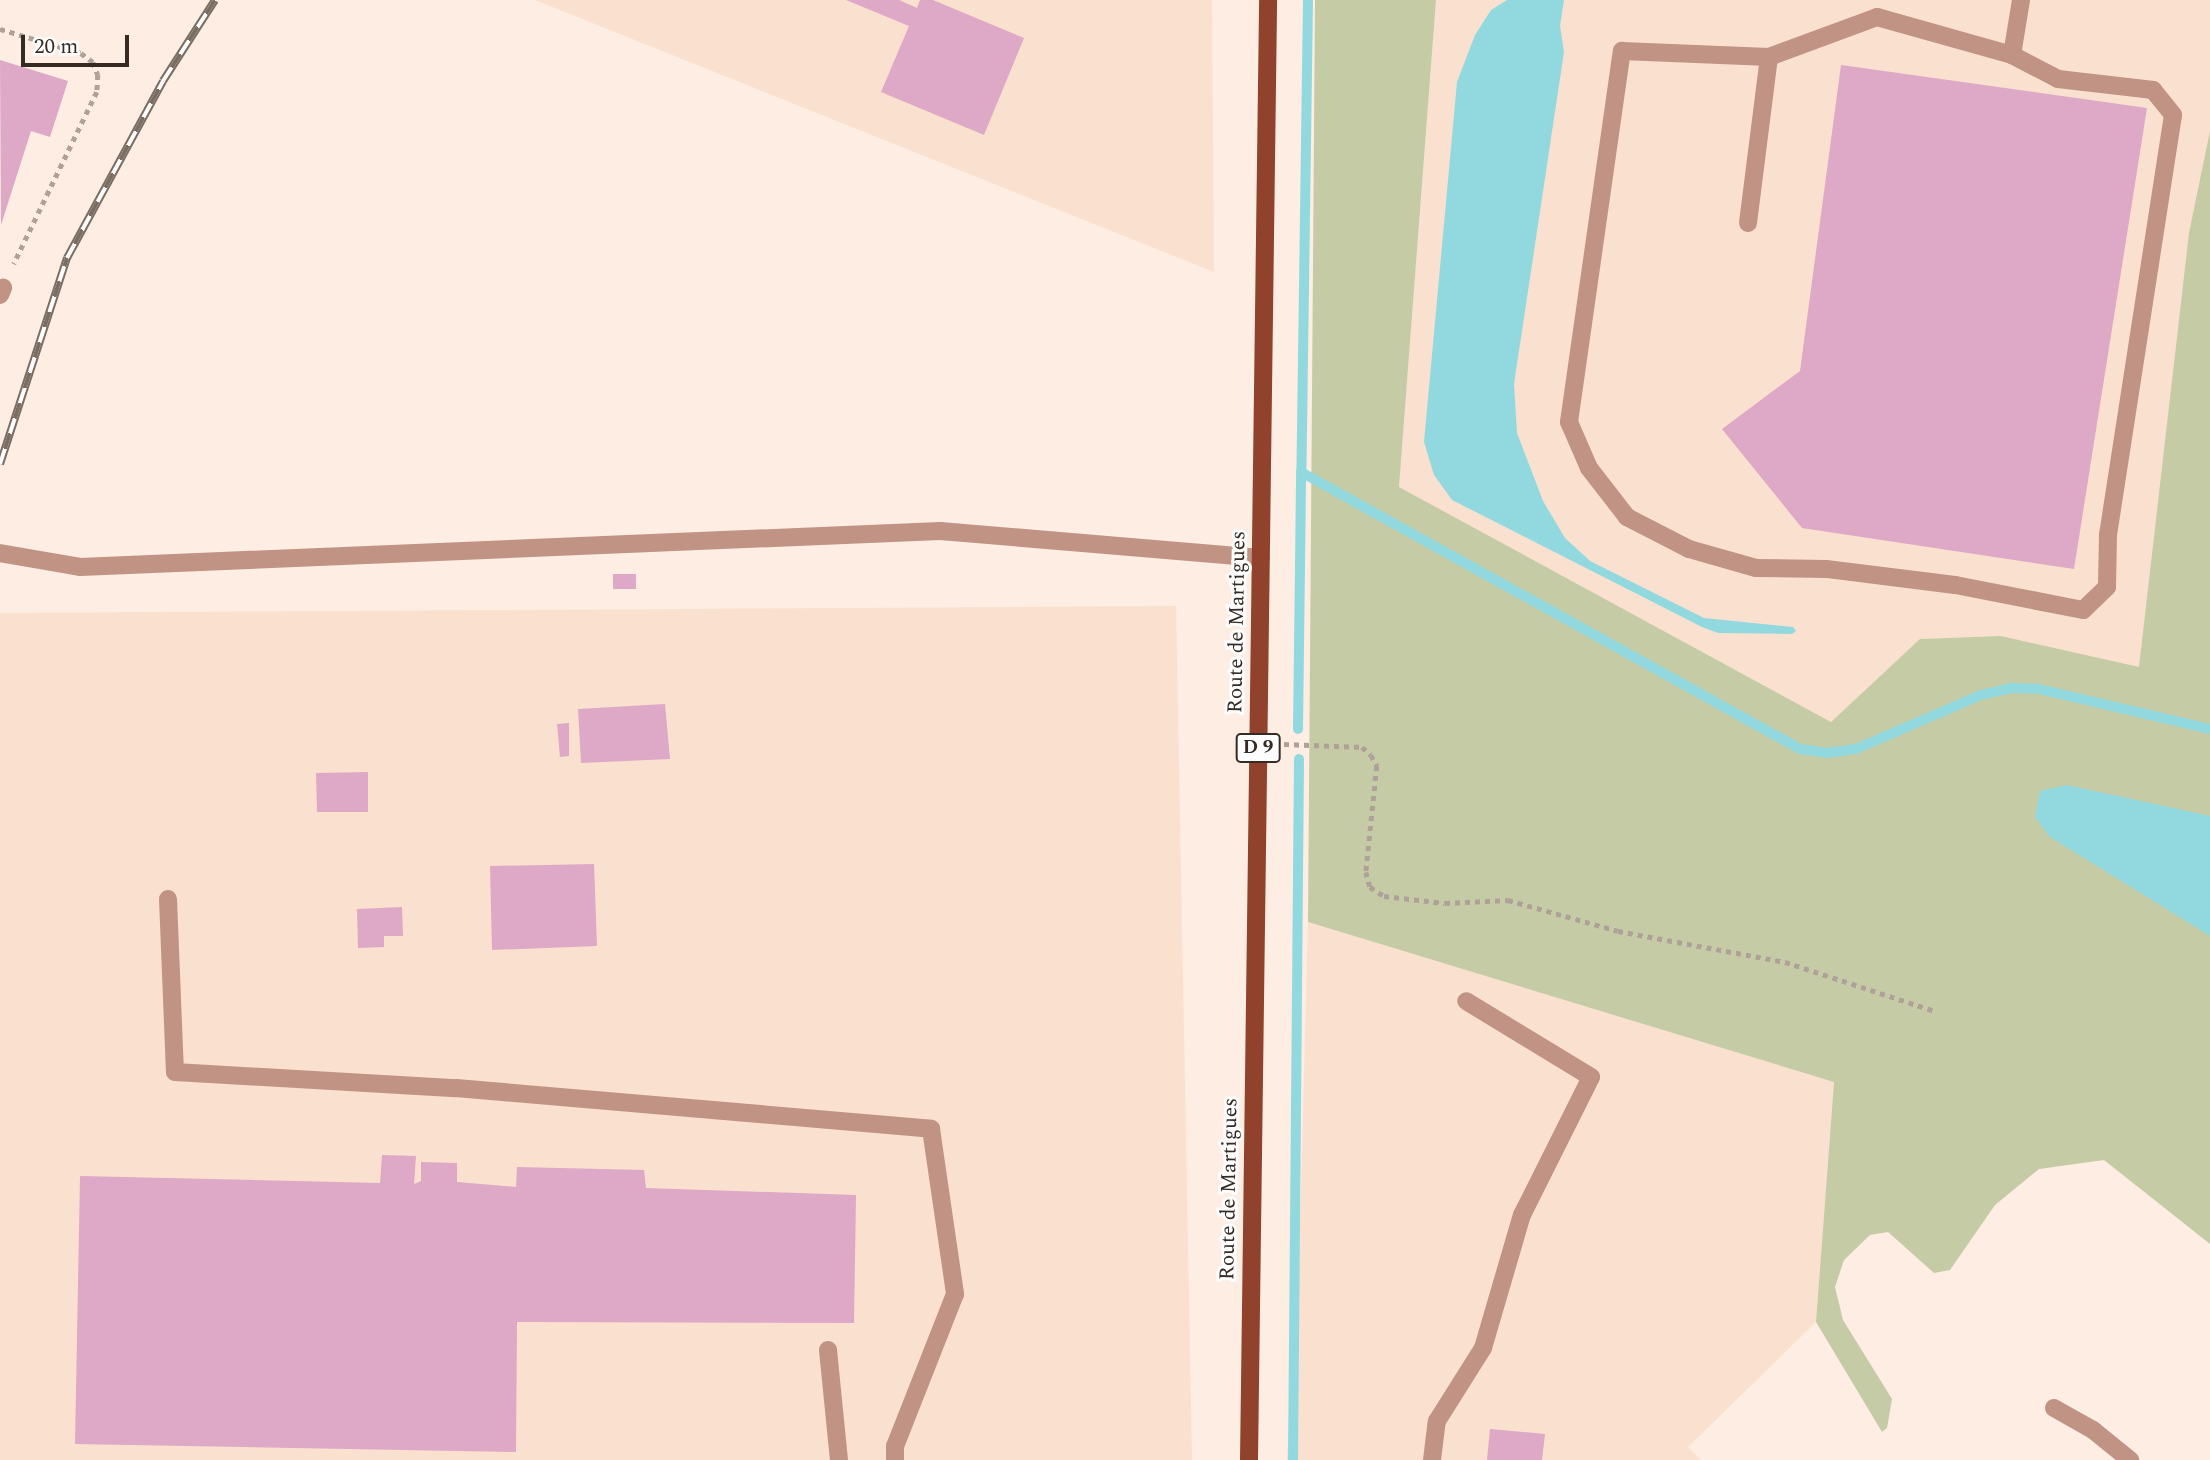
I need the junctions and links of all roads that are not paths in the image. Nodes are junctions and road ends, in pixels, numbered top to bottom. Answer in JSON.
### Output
{"nodes":[{"id":1,"x":1270,"y":0,"type":"edge"},
{"id":2,"x":2021,"y":0,"type":"edge"},
{"id":3,"x":2012,"y":55,"type":"junction"},
{"id":4,"x":1769,"y":57,"type":"junction"},
{"id":5,"x":1748,"y":223,"type":"dead end"},
{"id":6,"x":0,"y":553,"type":"edge"},
{"id":7,"x":1261,"y":558,"type":"junction"},
{"id":8,"x":168,"y":899,"type":"dead end"},
{"id":9,"x":1466,"y":1002,"type":"dead end"},
{"id":10,"x":828,"y":1350,"type":"dead end"},
{"id":11,"x":2054,"y":1408,"type":"dead end"},
{"id":12,"x":839,"y":1460,"type":"edge"},
{"id":13,"x":895,"y":1460,"type":"edge"},
{"id":14,"x":1249,"y":1460,"type":"edge"},
{"id":15,"x":1432,"y":1460,"type":"edge"},
{"id":16,"x":2130,"y":1460,"type":"edge"}],
"edges":[{"from":1,"to":7,"type":"main road","name":"Route de Martigues","number":"D 9"},
{"from":2,"to":3,"type":"street"},
{"from":3,"to":4,"type":"street"},
{"from":3,"to":4,"type":"street"},
{"from":4,"to":5,"type":"street"},
{"from":6,"to":7,"type":"street"},
{"from":7,"to":14,"type":"main road","name":"Route de Martigues","number":"D 9"},
{"from":8,"to":13,"type":"street"},
{"from":9,"to":15,"type":"street"},
{"from":10,"to":12,"type":"street"},
{"from":11,"to":16,"type":"street"}]}
